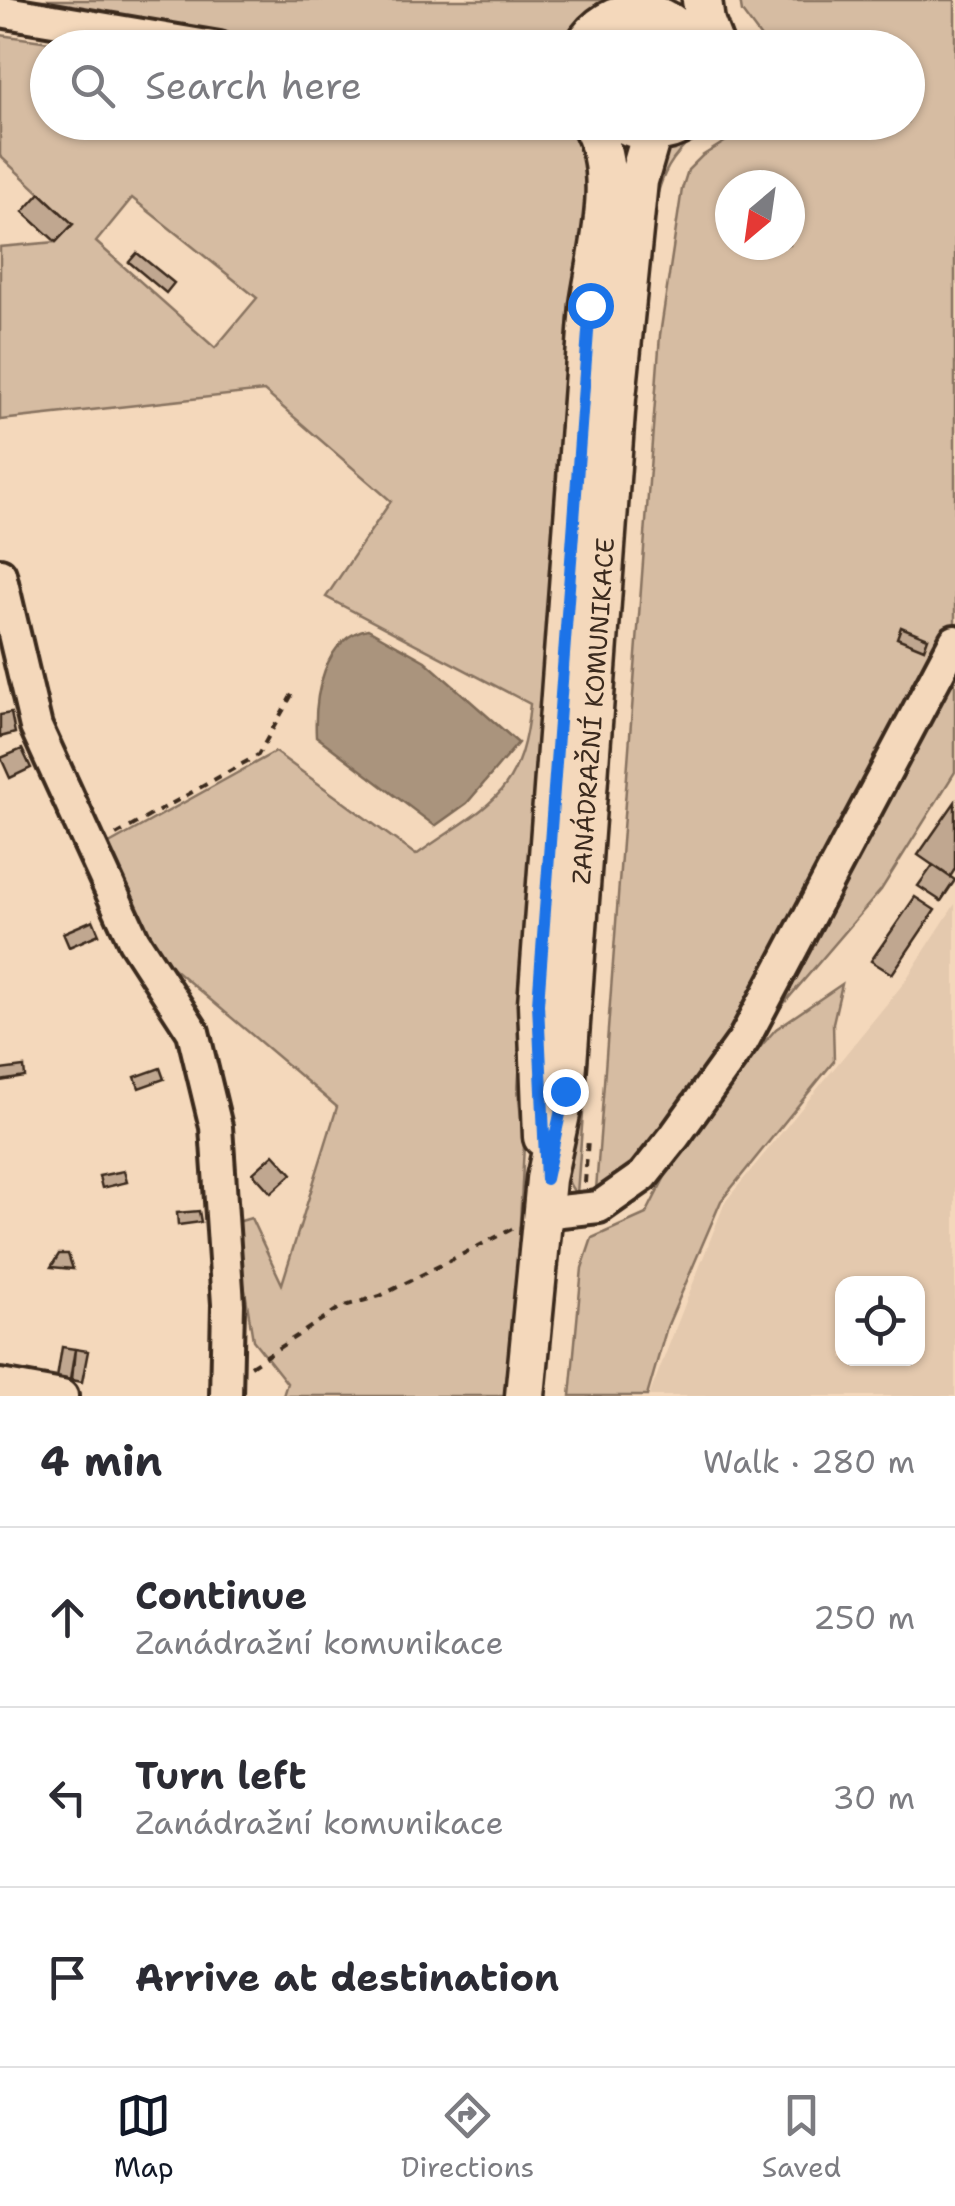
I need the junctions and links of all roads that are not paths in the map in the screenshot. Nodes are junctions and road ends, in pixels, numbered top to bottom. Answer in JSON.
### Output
{"nodes":[{"id":1,"x":702,"y":0,"type":"edge"},
{"id":2,"x":0,"y":11,"type":"edge"},
{"id":3,"x":673,"y":23,"type":"edge"},
{"id":4,"x":113,"y":30,"type":"edge"},
{"id":5,"x":596,"y":30,"type":"edge"},
{"id":6,"x":642,"y":30,"type":"edge"},
{"id":7,"x":598,"y":140,"type":"edge"},
{"id":8,"x":647,"y":140,"type":"edge"},
{"id":9,"x":617,"y":230,"type":"junction"},
{"id":10,"x":0,"y":574,"type":"edge"},
{"id":11,"x":955,"y":642,"type":"edge"},
{"id":12,"x":544,"y":1196,"type":"junction"},
{"id":13,"x":0,"y":1386,"type":"edge"},
{"id":14,"x":227,"y":1390,"type":"edge"},
{"id":15,"x":62,"y":1396,"type":"edge"},
{"id":16,"x":524,"y":1396,"type":"edge"}],
"edges":[{"from":1,"to":3,"type":"main road"},
{"from":2,"to":4,"type":"street"},
{"from":3,"to":5,"type":"main road"},
{"from":3,"to":6,"type":"main road"},
{"from":7,"to":9,"type":"main road","name":"ZANÁDRAŽNÍ KOMUNIKACE"},
{"from":8,"to":9,"type":"main road","name":"ZANÁDRAŽNÍ KOMUNIKACE"},
{"from":9,"to":12,"type":"main road","name":"ZANÁDRAŽNÍ KOMUNIKACE"},
{"from":10,"to":14,"type":"street"},
{"from":11,"to":12,"type":"street"},
{"from":12,"to":16,"type":"main road","name":"ZANÁDRAŽNÍ KOMUNIKACE"},
{"from":13,"to":15,"type":"street"}]}
